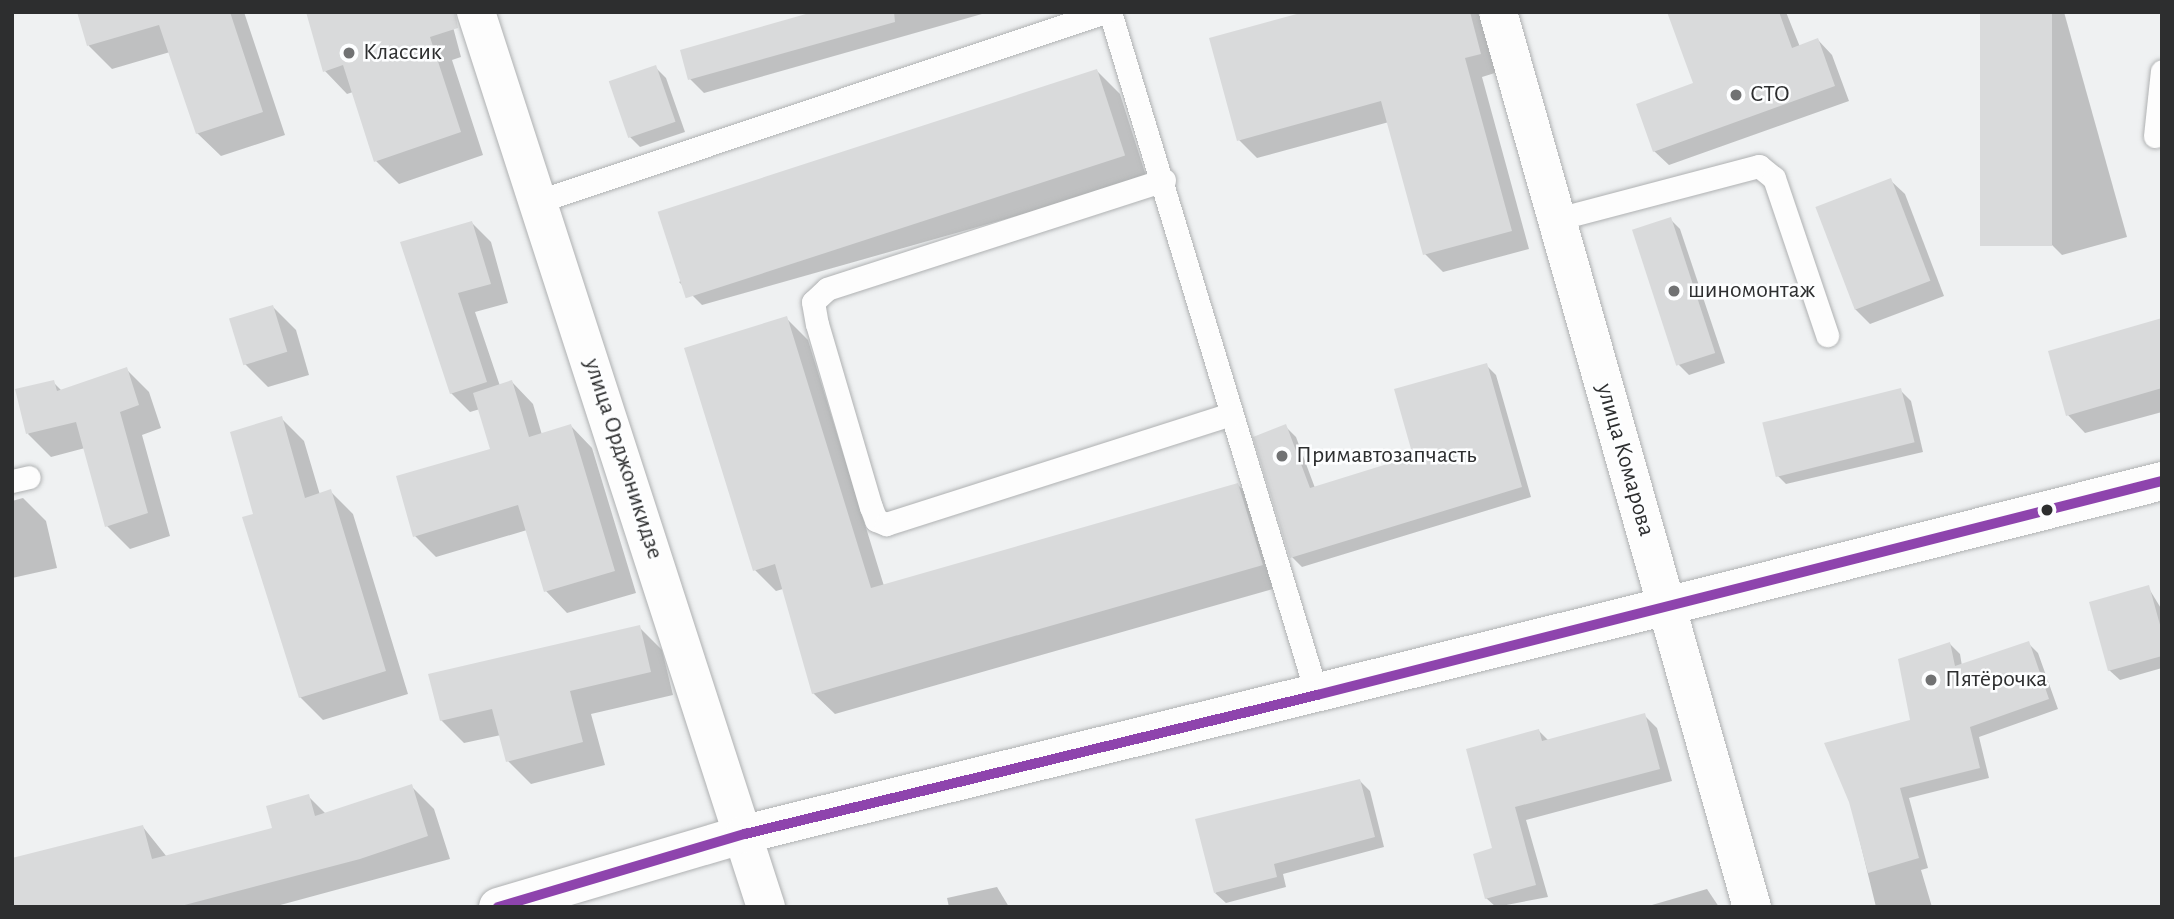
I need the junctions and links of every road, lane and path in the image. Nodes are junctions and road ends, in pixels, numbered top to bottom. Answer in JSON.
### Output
{"nodes":[{"id":1,"x":476,"y":12,"type":"edge"},
{"id":2,"x":1107,"y":12,"type":"edge"},
{"id":3,"x":1498,"y":12,"type":"edge"},
{"id":4,"x":2162,"y":71,"type":"edge"},
{"id":5,"x":2155,"y":136,"type":"dead end"},
{"id":6,"x":1164,"y":180,"type":"junction"},
{"id":7,"x":539,"y":201,"type":"junction"},
{"id":8,"x":1557,"y":219,"type":"junction"},
{"id":9,"x":1827,"y":335,"type":"dead end"},
{"id":10,"x":1231,"y":414,"type":"junction"},
{"id":11,"x":2162,"y":481,"type":"edge"},
{"id":12,"x":1667,"y":606,"type":"junction"},
{"id":13,"x":1317,"y":695,"type":"junction"},
{"id":14,"x":745,"y":834,"type":"junction"},
{"id":15,"x":498,"y":907,"type":"edge"},
{"id":16,"x":766,"y":907,"type":"edge"},
{"id":17,"x":1752,"y":907,"type":"edge"}],
"edges":[{"from":1,"to":7,"type":"main road","name":"улица Орджоникидзе"},
{"from":2,"to":6,"type":"lane"},
{"from":2,"to":7,"type":"lane"},
{"from":3,"to":8,"type":"main road","name":"улица Комарова"},
{"from":4,"to":5,"type":"lane"},
{"from":6,"to":10,"type":"lane"},
{"from":6,"to":10,"type":"lane"},
{"from":7,"to":14,"type":"main road","name":"улица Орджоникидзе"},
{"from":8,"to":9,"type":"lane"},
{"from":8,"to":12,"type":"main road","name":"улица Комарова"},
{"from":10,"to":13,"type":"lane"},
{"from":11,"to":12,"type":"main road"},
{"from":12,"to":13,"type":"main road"},
{"from":12,"to":17,"type":"main road","name":"улица Комарова"},
{"from":13,"to":14,"type":"main road"},
{"from":14,"to":15,"type":"main road"},
{"from":14,"to":16,"type":"main road","name":"улица Орджоникидзе"}]}
